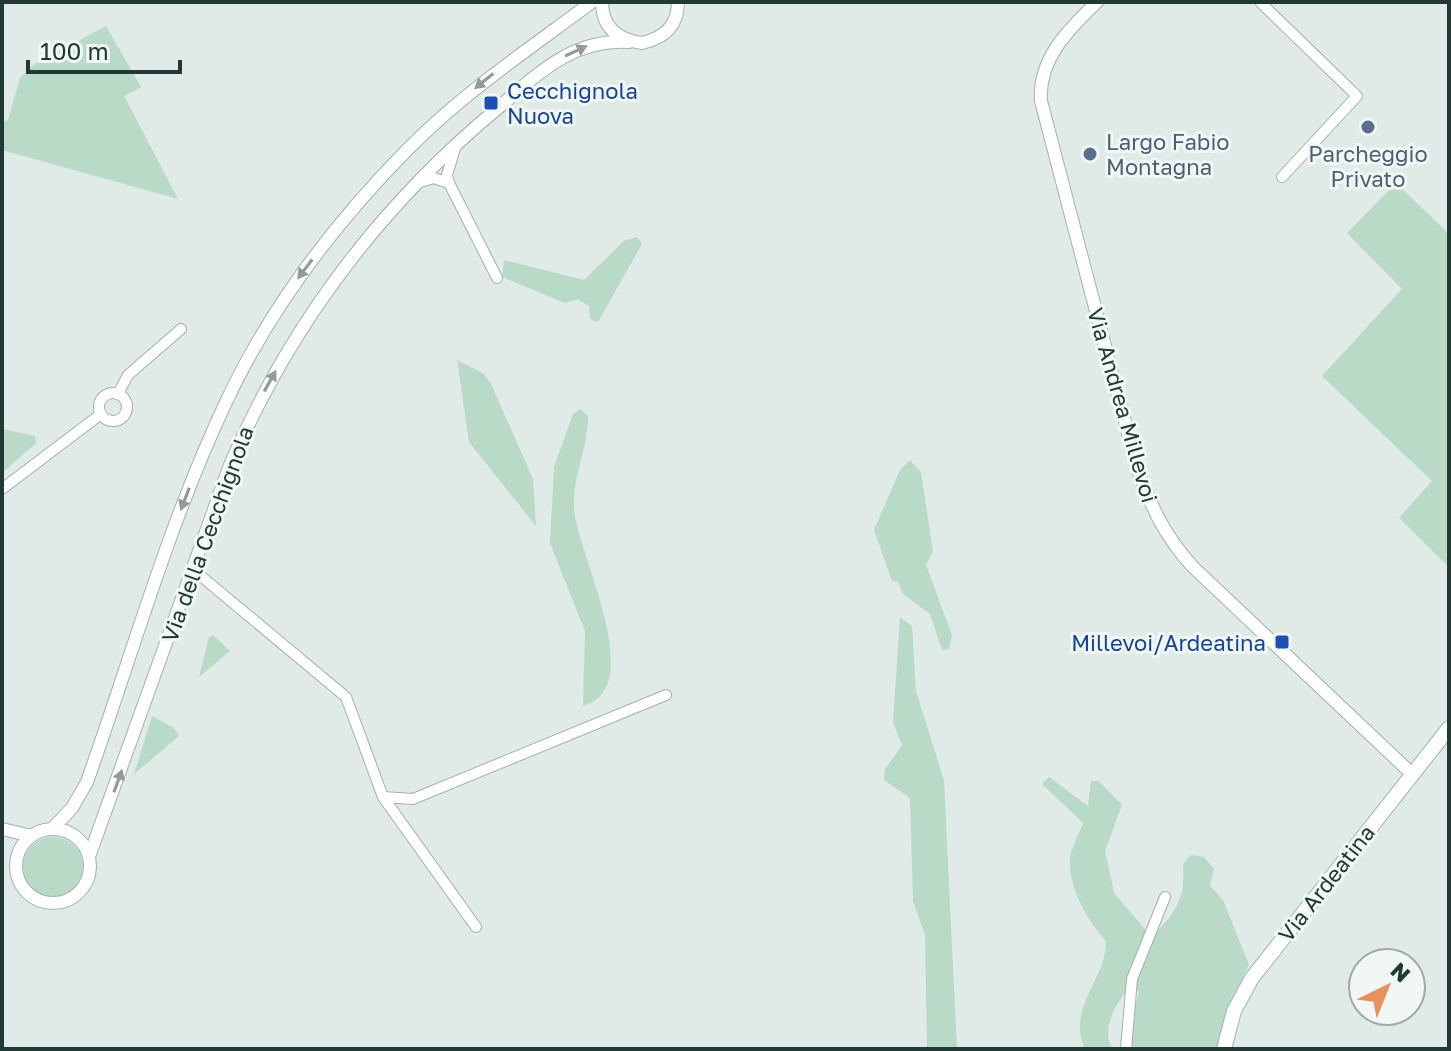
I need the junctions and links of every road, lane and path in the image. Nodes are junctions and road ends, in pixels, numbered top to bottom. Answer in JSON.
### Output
{"nodes":[{"id":1,"x":592,"y":2,"type":"edge"},
{"id":2,"x":602,"y":2,"type":"edge"},
{"id":3,"x":678,"y":2,"type":"edge"},
{"id":4,"x":1097,"y":2,"type":"edge"},
{"id":5,"x":1260,"y":2,"type":"edge"},
{"id":6,"x":629,"y":42,"type":"junction"},
{"id":7,"x":457,"y":142,"type":"junction"},
{"id":8,"x":1282,"y":177,"type":"dead end"},
{"id":9,"x":449,"y":183,"type":"junction"},
{"id":10,"x":414,"y":184,"type":"junction"},
{"id":11,"x":497,"y":278,"type":"dead end"},
{"id":12,"x":181,"y":329,"type":"dead end"},
{"id":13,"x":118,"y":394,"type":"junction"},
{"id":14,"x":101,"y":414,"type":"junction"},
{"id":15,"x":2,"y":489,"type":"edge"},
{"id":16,"x":196,"y":556,"type":"junction"},
{"id":17,"x":184,"y":592,"type":"junction"},
{"id":18,"x":220,"y":592,"type":"junction"},
{"id":19,"x":666,"y":695,"type":"dead end"},
{"id":20,"x":1449,"y":728,"type":"edge"},
{"id":21,"x":1412,"y":774,"type":"junction"},
{"id":22,"x":383,"y":797,"type":"junction"},
{"id":23,"x":2,"y":829,"type":"edge"},
{"id":24,"x":52,"y":829,"type":"junction"},
{"id":25,"x":32,"y":836,"type":"junction"},
{"id":26,"x":90,"y":854,"type":"junction"},
{"id":27,"x":2,"y":866,"type":"edge"},
{"id":28,"x":16,"y":876,"type":"junction"},
{"id":29,"x":1165,"y":897,"type":"dead end"},
{"id":30,"x":476,"y":927,"type":"dead end"},
{"id":31,"x":1126,"y":1049,"type":"edge"},
{"id":32,"x":1224,"y":1049,"type":"edge"}],
"edges":[{"from":1,"to":24,"type":"street","name":"Via della Cecchignola","one_way":true},
{"from":2,"to":6,"type":"street"},
{"from":3,"to":6,"type":"street","name":"Via della Cecchignola"},
{"from":4,"to":21,"type":"street","name":"Via Andrea Millevoi"},
{"from":5,"to":8,"type":"street"},
{"from":7,"to":6,"type":"street","name":"Via della Cecchignola","one_way":true},
{"from":7,"to":9,"type":"street"},
{"from":7,"to":10,"type":"street","name":"Via della Cecchignola"},
{"from":9,"to":10,"type":"street"},
{"from":9,"to":11,"type":"street"},
{"from":16,"to":10,"type":"street","name":"Via della Cecchignola","one_way":true},
{"from":12,"to":13,"type":"street"},
{"from":13,"to":14,"type":"street"},
{"from":13,"to":14,"type":"street"},
{"from":14,"to":15,"type":"street"},
{"from":16,"to":17,"type":"street","name":"Via della Cecchignola"},
{"from":16,"to":18,"type":"street"},
{"from":17,"to":18,"type":"street"},
{"from":26,"to":17,"type":"street","name":"Via della Cecchignola","one_way":true},
{"from":18,"to":22,"type":"street"},
{"from":19,"to":22,"type":"street"},
{"from":20,"to":21,"type":"main road","name":"Via Ardeatina"},
{"from":21,"to":32,"type":"main road","name":"Via Ardeatina"},
{"from":22,"to":30,"type":"street"},
{"from":23,"to":25,"type":"street"},
{"from":24,"to":25,"type":"street"},
{"from":24,"to":26,"type":"street"},
{"from":25,"to":28,"type":"street"},
{"from":26,"to":28,"type":"street"},
{"from":27,"to":28,"type":"street"},
{"from":29,"to":31,"type":"street"}]}
